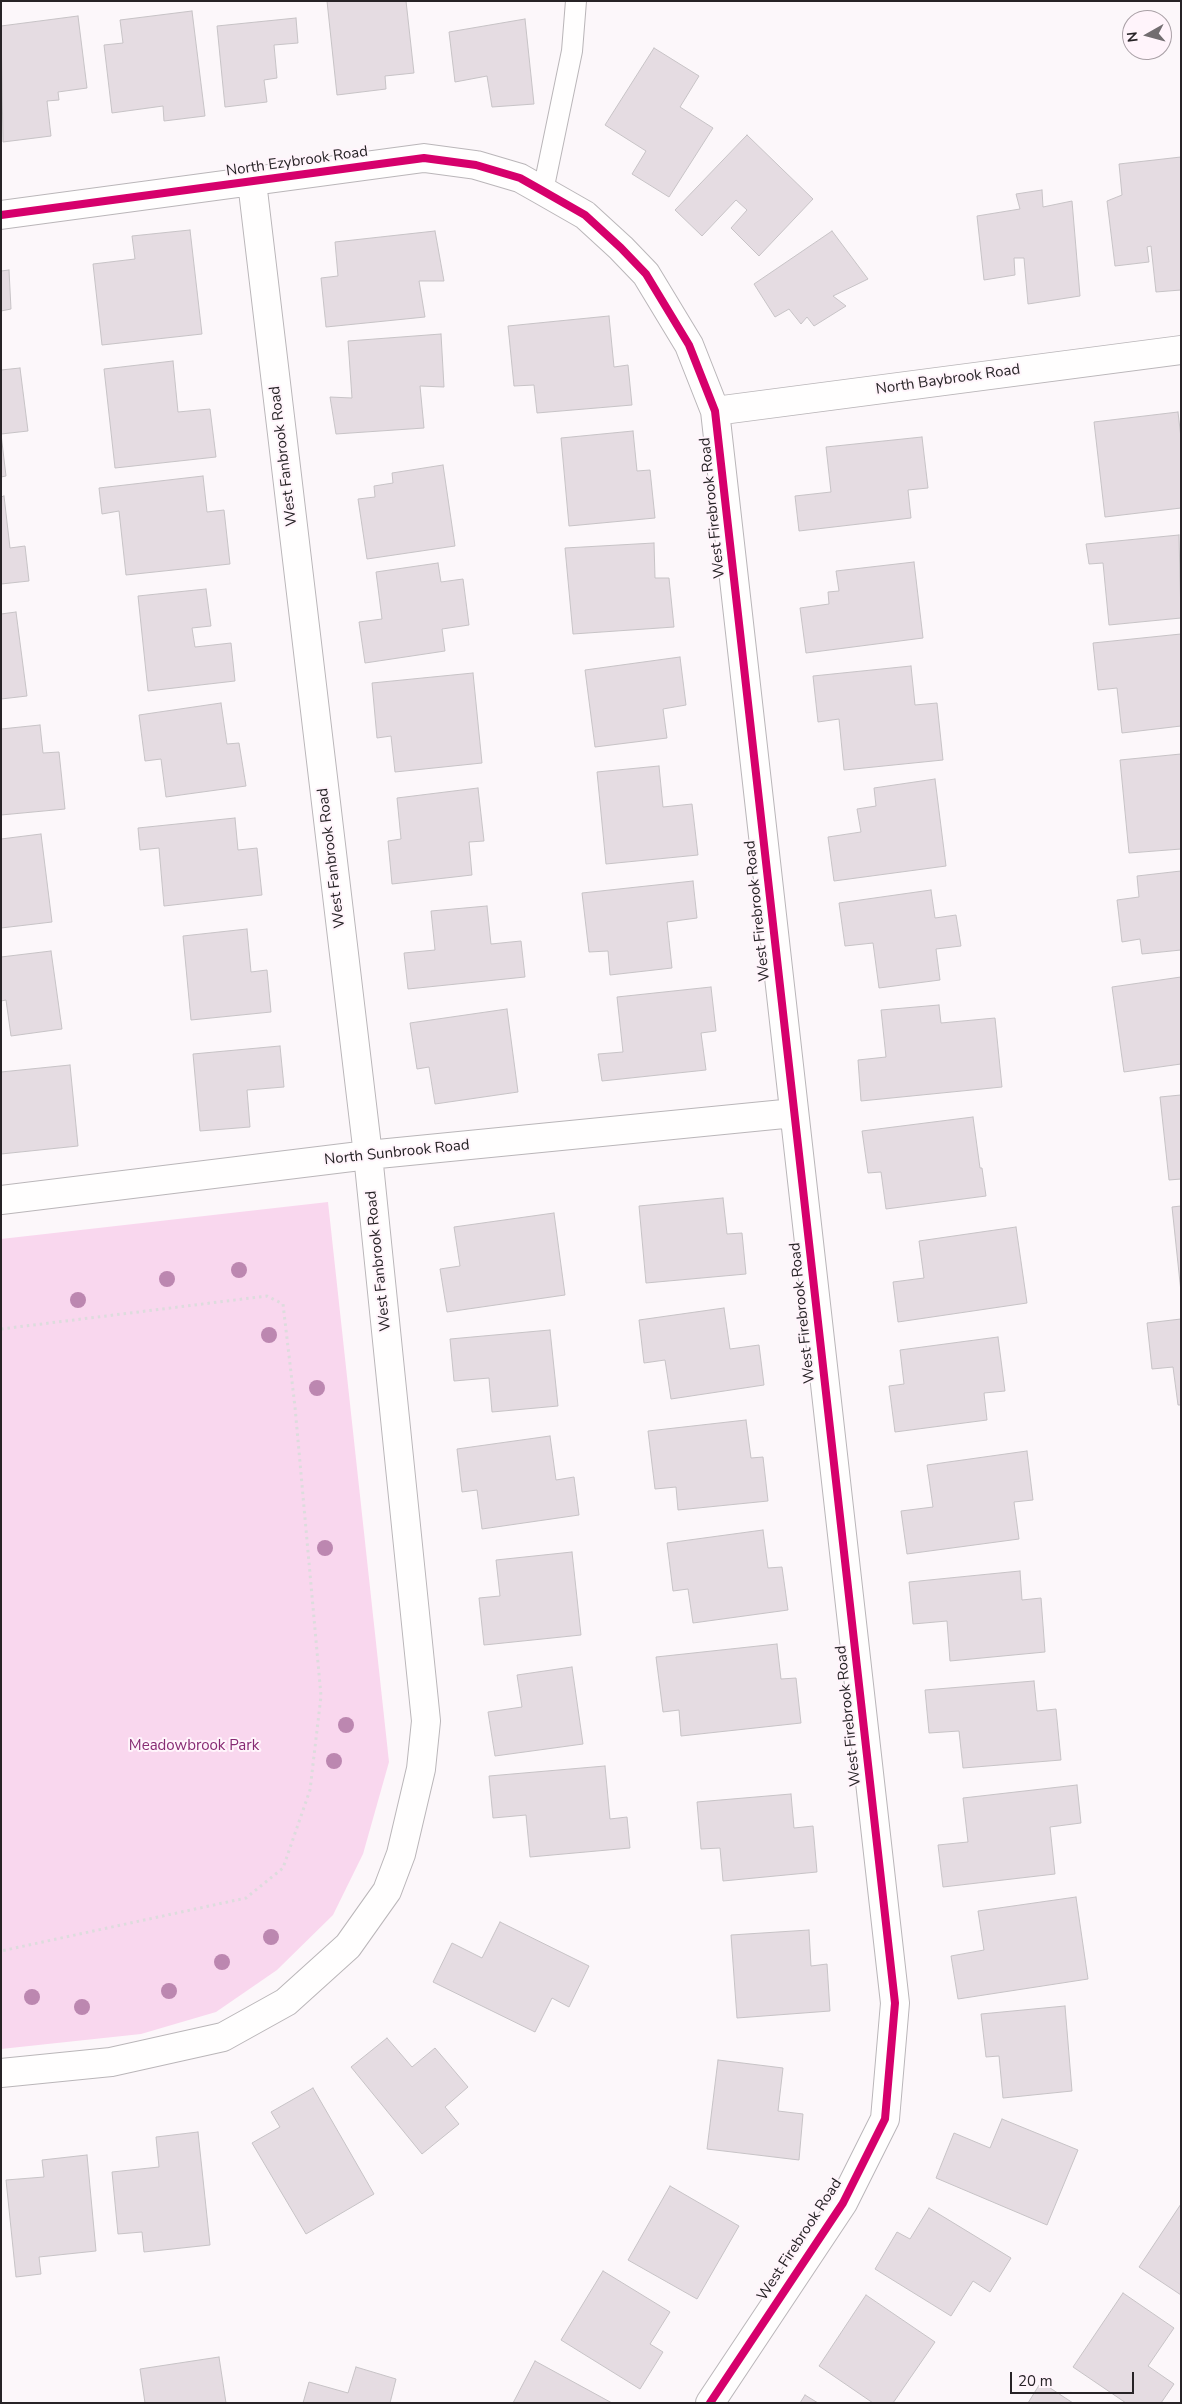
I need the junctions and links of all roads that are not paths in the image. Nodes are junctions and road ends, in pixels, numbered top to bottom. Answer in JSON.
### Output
{"nodes":[{"id":1,"x":576,"y":1,"type":"edge"},
{"id":2,"x":252,"y":182,"type":"junction"},
{"id":3,"x":542,"y":191,"type":"junction"},
{"id":4,"x":1,"y":215,"type":"edge"},
{"id":5,"x":585,"y":215,"type":"joint"},
{"id":6,"x":1181,"y":350,"type":"edge"},
{"id":7,"x":715,"y":411,"type":"junction"},
{"id":8,"x":794,"y":1114,"type":"junction"},
{"id":9,"x":368,"y":1155,"type":"junction"},
{"id":10,"x":1,"y":1200,"type":"edge"},
{"id":11,"x":1,"y":2073,"type":"edge"},
{"id":12,"x":710,"y":2403,"type":"edge"}],
"edges":[{"from":1,"to":3,"type":"lane"},
{"from":2,"to":3,"type":"street","name":"North Ezybrook Road"},
{"from":2,"to":4,"type":"street","name":"North Ezybrook Road"},
{"from":2,"to":9,"type":"street","name":"West Fanbrook Road"},
{"from":3,"to":5,"type":"street","name":"North Ezybrook Road"},
{"from":5,"to":7,"type":"street","name":"West Firebrook Road"},
{"from":6,"to":7,"type":"street","name":"North Baybrook Road"},
{"from":7,"to":8,"type":"street","name":"West Firebrook Road"},
{"from":8,"to":9,"type":"street","name":"North Sunbrook Road"},
{"from":8,"to":12,"type":"street","name":"West Firebrook Road"},
{"from":9,"to":10,"type":"street","name":"North Sunbrook Road"},
{"from":9,"to":11,"type":"street","name":"West Fanbrook Road"}]}
